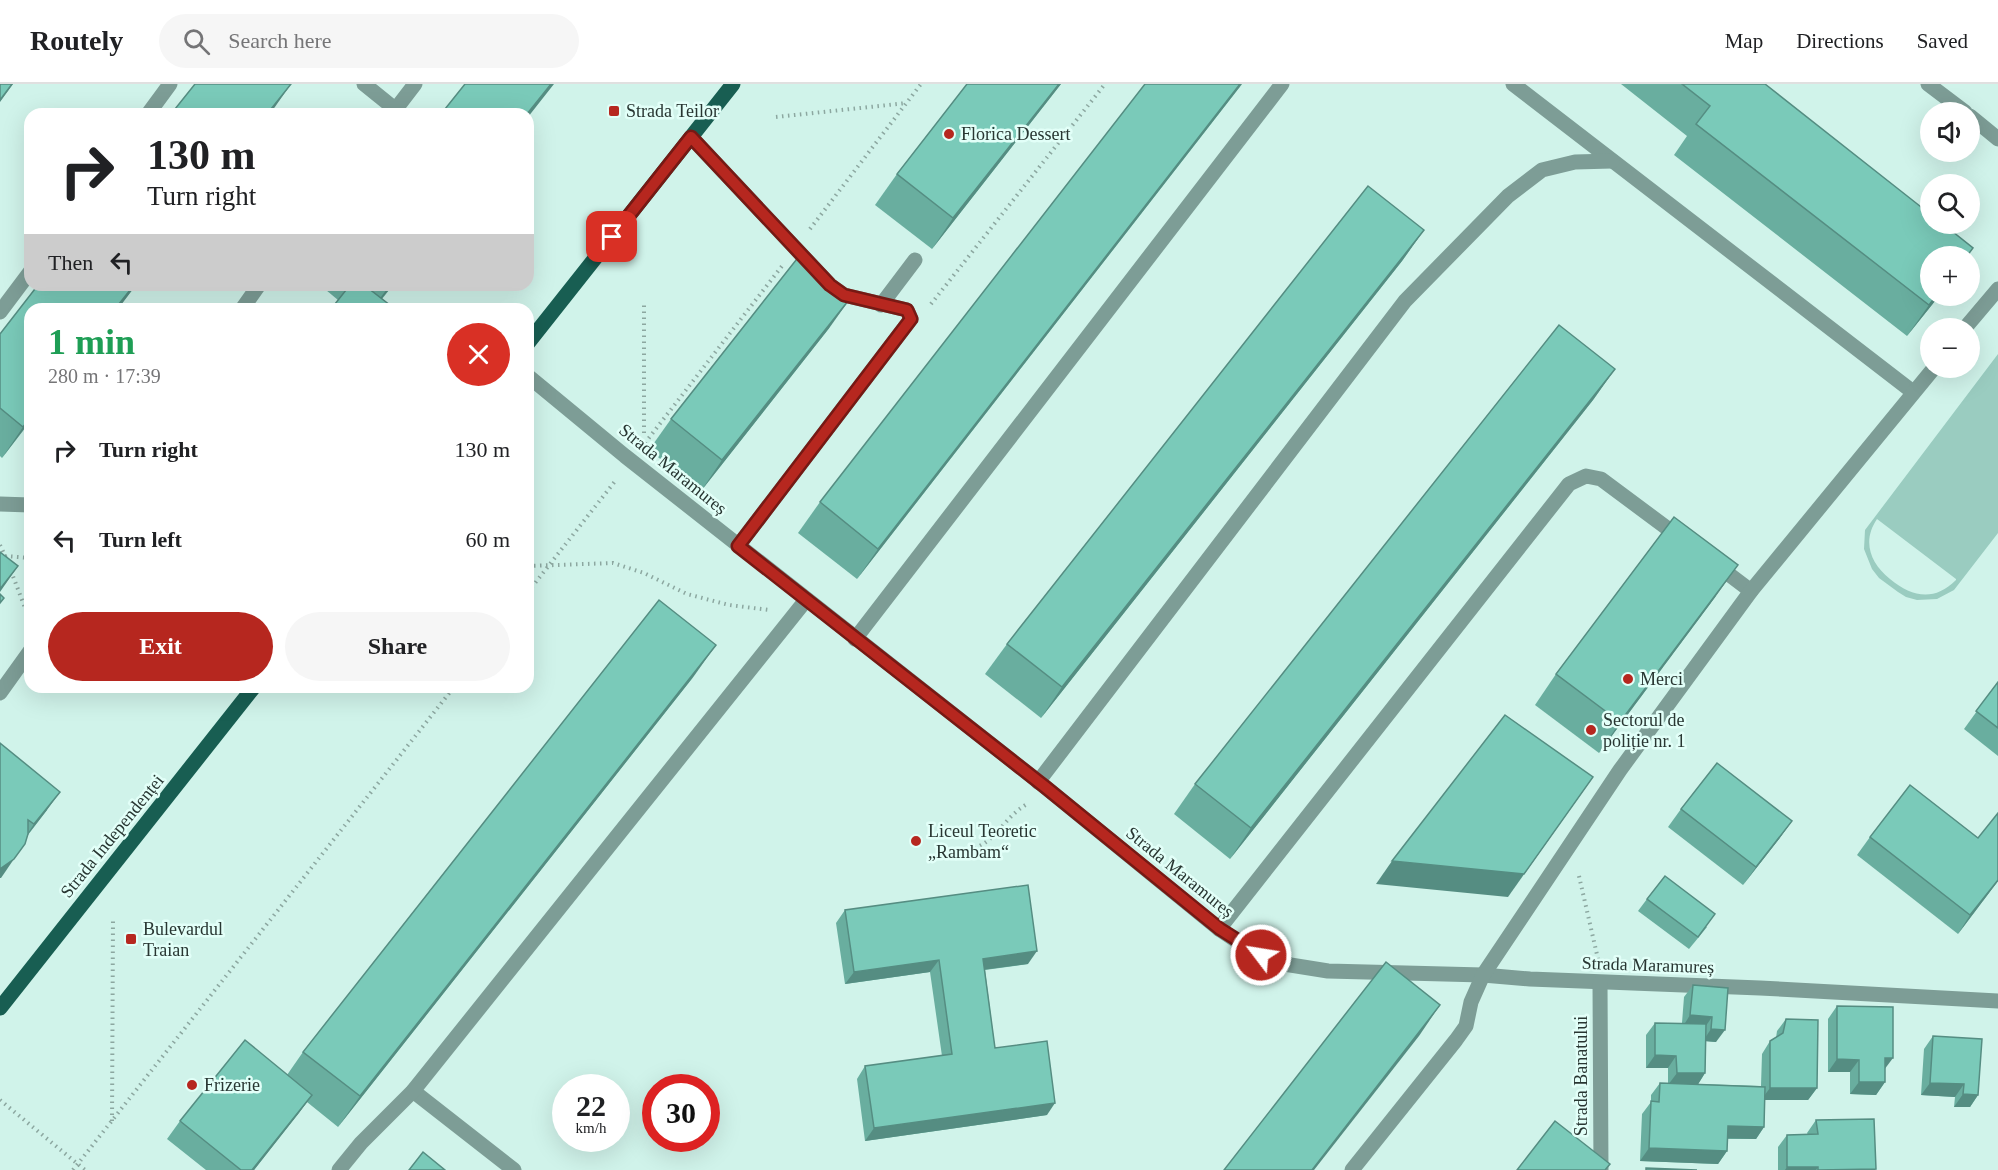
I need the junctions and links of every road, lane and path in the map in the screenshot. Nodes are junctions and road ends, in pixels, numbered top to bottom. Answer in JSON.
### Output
{"nodes":[{"id":1,"x":170,"y":84,"type":"edge"},
{"id":2,"x":364,"y":84,"type":"edge"},
{"id":3,"x":415,"y":84,"type":"edge"},
{"id":4,"x":733,"y":84,"type":"edge"},
{"id":5,"x":1105,"y":84,"type":"edge"},
{"id":6,"x":1282,"y":84,"type":"edge"},
{"id":7,"x":1513,"y":84,"type":"edge"},
{"id":8,"x":1928,"y":84,"type":"edge"},
{"id":9,"x":1952,"y":102,"type":"edge"},
{"id":10,"x":907,"y":103,"type":"dead end"},
{"id":11,"x":152,"y":108,"type":"edge"},
{"id":12,"x":390,"y":108,"type":"edge"},
{"id":13,"x":397,"y":108,"type":"edge"},
{"id":14,"x":776,"y":117,"type":"dead end"},
{"id":15,"x":1980,"y":124,"type":"edge"},
{"id":16,"x":691,"y":137,"type":"junction"},
{"id":17,"x":1998,"y":138,"type":"edge"},
{"id":18,"x":1612,"y":161,"type":"junction"},
{"id":19,"x":915,"y":260,"type":"dead end"},
{"id":20,"x":24,"y":280,"type":"edge"},
{"id":21,"x":1998,"y":289,"type":"edge"},
{"id":22,"x":644,"y":304,"type":"dead end"},
{"id":23,"x":881,"y":305,"type":"junction"},
{"id":24,"x":0,"y":312,"type":"edge"},
{"id":25,"x":1973,"y":318,"type":"edge"},
{"id":26,"x":911,"y":319,"type":"junction"},
{"id":27,"x":534,"y":335,"type":"edge"},
{"id":28,"x":1925,"y":378,"type":"edge"},
{"id":29,"x":534,"y":381,"type":"edge"},
{"id":30,"x":1913,"y":392,"type":"junction"},
{"id":31,"x":644,"y":433,"type":"dead end"},
{"id":32,"x":631,"y":461,"type":"junction"},
{"id":33,"x":0,"y":504,"type":"edge"},
{"id":34,"x":24,"y":505,"type":"edge"},
{"id":35,"x":0,"y":545,"type":"edge"},
{"id":36,"x":738,"y":546,"type":"junction"},
{"id":37,"x":5,"y":556,"type":"junction"},
{"id":38,"x":24,"y":558,"type":"edge"},
{"id":39,"x":550,"y":565,"type":"junction"},
{"id":40,"x":534,"y":566,"type":"edge"},
{"id":41,"x":534,"y":585,"type":"edge"},
{"id":42,"x":1751,"y":591,"type":"junction"},
{"id":43,"x":806,"y":600,"type":"junction"},
{"id":44,"x":24,"y":605,"type":"edge"},
{"id":45,"x":796,"y":612,"type":"junction"},
{"id":46,"x":855,"y":639,"type":"junction"},
{"id":47,"x":24,"y":659,"type":"edge"},
{"id":48,"x":0,"y":693,"type":"edge"},
{"id":49,"x":249,"y":693,"type":"edge"},
{"id":50,"x":448,"y":693,"type":"edge"},
{"id":51,"x":1041,"y":784,"type":"junction"},
{"id":52,"x":1571,"y":843,"type":"junction"},
{"id":53,"x":963,"y":852,"type":"dead end"},
{"id":54,"x":113,"y":921,"type":"dead end"},
{"id":55,"x":1220,"y":929,"type":"junction"},
{"id":56,"x":1483,"y":975,"type":"junction"},
{"id":57,"x":1601,"y":983,"type":"junction"},
{"id":58,"x":1998,"y":1001,"type":"edge"},
{"id":59,"x":0,"y":1008,"type":"edge"},
{"id":60,"x":414,"y":1092,"type":"junction"},
{"id":61,"x":0,"y":1100,"type":"edge"},
{"id":62,"x":112,"y":1121,"type":"junction"},
{"id":63,"x":78,"y":1164,"type":"junction"},
{"id":64,"x":73,"y":1170,"type":"edge"},
{"id":65,"x":85,"y":1170,"type":"edge"},
{"id":66,"x":339,"y":1170,"type":"edge"},
{"id":67,"x":514,"y":1170,"type":"edge"},
{"id":68,"x":1352,"y":1170,"type":"edge"},
{"id":69,"x":1601,"y":1170,"type":"edge"}],
"edges":[{"from":1,"to":11,"type":"street"},
{"from":2,"to":12,"type":"street"},
{"from":3,"to":13,"type":"street"},
{"from":4,"to":16,"type":"main road"},
{"from":5,"to":26,"type":"path"},
{"from":6,"to":46,"type":"street"},
{"from":7,"to":18,"type":"street"},
{"from":8,"to":9,"type":"street"},
{"from":10,"to":14,"type":"path"},
{"from":15,"to":17,"type":"street"},
{"from":16,"to":23,"type":"street"},
{"from":16,"to":27,"type":"main road"},
{"from":18,"to":30,"type":"street"},
{"from":18,"to":51,"type":"street"},
{"from":19,"to":23,"type":"street"},
{"from":20,"to":24,"type":"street"},
{"from":21,"to":25,"type":"street"},
{"from":22,"to":31,"type":"path"},
{"from":23,"to":26,"type":"street"},
{"from":26,"to":36,"type":"street"},
{"from":28,"to":30,"type":"street"},
{"from":29,"to":32,"type":"street","name":"Strada Maramureș"},
{"from":30,"to":42,"type":"street"},
{"from":32,"to":36,"type":"street","name":"Strada Maramureș"},
{"from":32,"to":39,"type":"path"},
{"from":33,"to":34,"type":"street"},
{"from":35,"to":37,"type":"path"},
{"from":36,"to":43,"type":"street","name":"Strada Maramureș"},
{"from":37,"to":38,"type":"path"},
{"from":37,"to":44,"type":"path"},
{"from":39,"to":40,"type":"path"},
{"from":39,"to":41,"type":"path"},
{"from":39,"to":45,"type":"path"},
{"from":42,"to":52,"type":"street"},
{"from":42,"to":55,"type":"street"},
{"from":43,"to":45,"type":"street"},
{"from":43,"to":46,"type":"street","name":"Strada Maramureș"},
{"from":45,"to":60,"type":"street"},
{"from":46,"to":51,"type":"street","name":"Strada Maramureș"},
{"from":47,"to":48,"type":"street"},
{"from":49,"to":59,"type":"main road","name":"Strada Independenței"},
{"from":50,"to":62,"type":"path"},
{"from":51,"to":53,"type":"path"},
{"from":51,"to":55,"type":"street","name":"Strada Maramureș"},
{"from":52,"to":56,"type":"street"},
{"from":52,"to":57,"type":"path"},
{"from":54,"to":62,"type":"path"},
{"from":55,"to":56,"type":"street","name":"Strada Maramureș"},
{"from":56,"to":57,"type":"street","name":"Strada Maramureș"},
{"from":56,"to":68,"type":"street"},
{"from":57,"to":58,"type":"street","name":"Strada Maramureș"},
{"from":57,"to":69,"type":"street","name":"Strada Banatului"},
{"from":60,"to":66,"type":"street"},
{"from":60,"to":67,"type":"street"},
{"from":61,"to":63,"type":"path"},
{"from":62,"to":63,"type":"path"},
{"from":63,"to":64,"type":"path"},
{"from":63,"to":65,"type":"path"}]}
